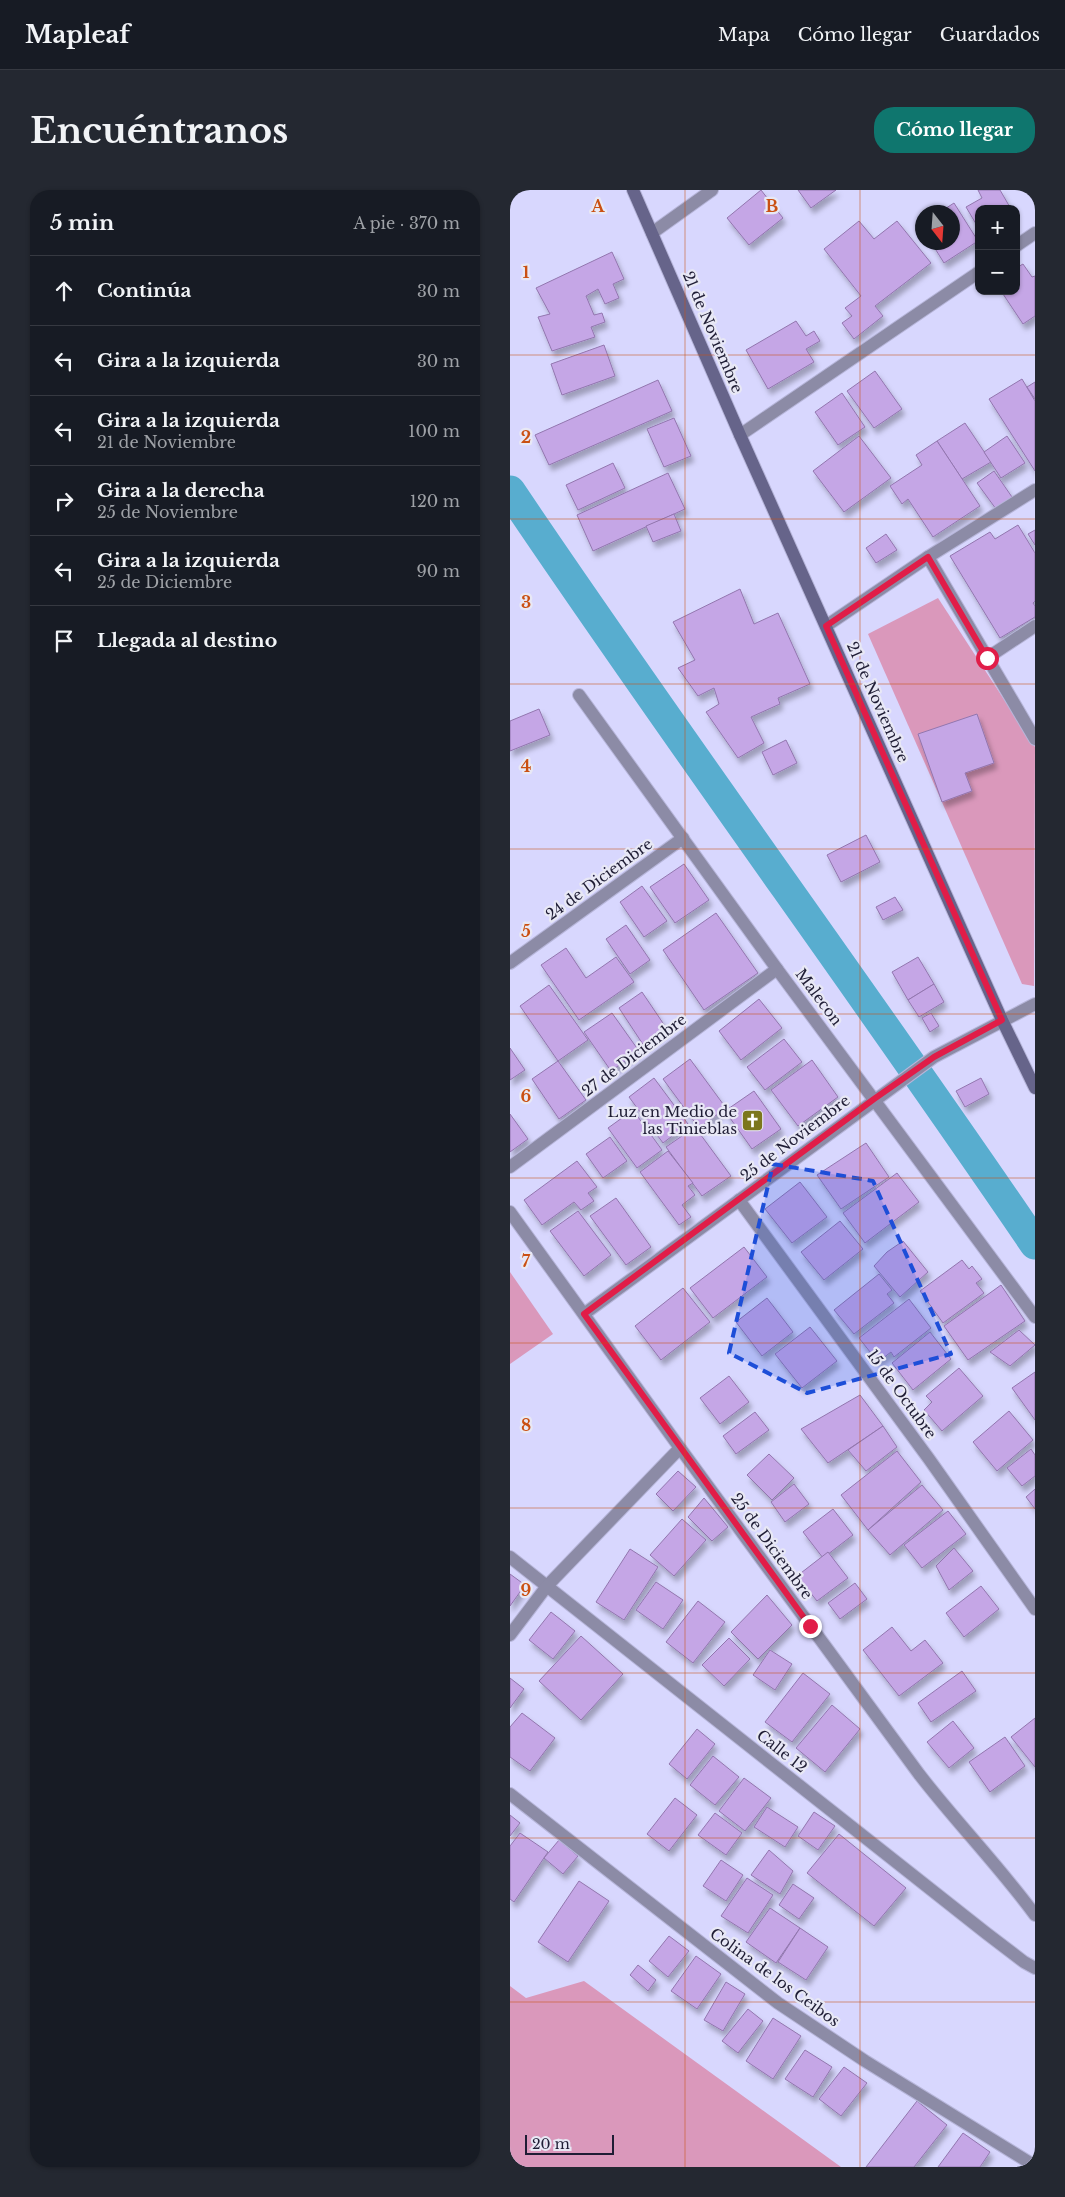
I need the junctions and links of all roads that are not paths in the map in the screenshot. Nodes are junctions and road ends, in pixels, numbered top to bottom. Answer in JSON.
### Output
{"nodes":[{"id":1,"x":633,"y":190,"type":"edge"},
{"id":2,"x":712,"y":190,"type":"edge"},
{"id":3,"x":652,"y":233,"type":"junction"},
{"id":4,"x":1035,"y":234,"type":"edge"},
{"id":5,"x":1020,"y":243,"type":"edge"},
{"id":6,"x":975,"y":275,"type":"edge"},
{"id":7,"x":740,"y":435,"type":"junction"},
{"id":8,"x":1035,"y":490,"type":"edge"},
{"id":9,"x":928,"y":557,"type":"junction"},
{"id":10,"x":826,"y":626,"type":"junction"},
{"id":11,"x":1035,"y":626,"type":"edge"},
{"id":12,"x":987,"y":658,"type":"junction"},
{"id":13,"x":579,"y":695,"type":"dead end"},
{"id":14,"x":1035,"y":739,"type":"edge"},
{"id":15,"x":683,"y":838,"type":"junction"},
{"id":16,"x":510,"y":963,"type":"edge"},
{"id":17,"x":777,"y":968,"type":"junction"},
{"id":18,"x":1035,"y":1004,"type":"edge"},
{"id":19,"x":1002,"y":1020,"type":"junction"},
{"id":20,"x":1035,"y":1088,"type":"edge"},
{"id":21,"x":874,"y":1099,"type":"junction"},
{"id":22,"x":510,"y":1167,"type":"edge"},
{"id":23,"x":739,"y":1200,"type":"junction"},
{"id":24,"x":510,"y":1212,"type":"edge"},
{"id":25,"x":584,"y":1314,"type":"junction"},
{"id":26,"x":1035,"y":1317,"type":"edge"},
{"id":27,"x":680,"y":1448,"type":"junction"},
{"id":28,"x":510,"y":1557,"type":"edge"},
{"id":29,"x":547,"y":1586,"type":"junction"},
{"id":30,"x":1035,"y":1609,"type":"edge"},
{"id":31,"x":510,"y":1635,"type":"edge"},
{"id":32,"x":510,"y":1794,"type":"edge"},
{"id":33,"x":1035,"y":1915,"type":"edge"},
{"id":34,"x":1035,"y":1968,"type":"edge"},
{"id":35,"x":1035,"y":2166,"type":"edge"}],
"edges":[{"from":1,"to":3,"type":"street","name":"21 de Noviembre"},
{"from":2,"to":3,"type":"street"},
{"from":3,"to":7,"type":"street","name":"21 de Noviembre"},
{"from":4,"to":5,"type":"street"},
{"from":6,"to":7,"type":"street"},
{"from":7,"to":10,"type":"street","name":"21 de Noviembre"},
{"from":8,"to":9,"type":"street"},
{"from":9,"to":10,"type":"street"},
{"from":9,"to":12,"type":"street"},
{"from":10,"to":19,"type":"street","name":"21 de Noviembre"},
{"from":11,"to":12,"type":"street"},
{"from":12,"to":14,"type":"street"},
{"from":13,"to":15,"type":"street","name":"Malecon"},
{"from":15,"to":16,"type":"street","name":"24 de Diciembre"},
{"from":15,"to":17,"type":"street","name":"Malecon"},
{"from":17,"to":21,"type":"street","name":"Malecon"},
{"from":17,"to":22,"type":"street","name":"27 de Diciembre"},
{"from":18,"to":19,"type":"street","name":"25 de Noviembre"},
{"from":19,"to":20,"type":"street","name":"21 de Noviembre"},
{"from":19,"to":21,"type":"street","name":"25 de Noviembre"},
{"from":21,"to":23,"type":"street","name":"25 de Noviembre"},
{"from":21,"to":26,"type":"street","name":"Malecon"},
{"from":23,"to":25,"type":"street","name":"25 de Noviembre"},
{"from":23,"to":30,"type":"street","name":"15 de Octubre"},
{"from":24,"to":25,"type":"street","name":"25 de Diciembre"},
{"from":25,"to":27,"type":"street","name":"25 de Diciembre"},
{"from":27,"to":29,"type":"street"},
{"from":27,"to":33,"type":"street","name":"25 de Diciembre"},
{"from":28,"to":29,"type":"street","name":"Calle 12"},
{"from":29,"to":31,"type":"street"},
{"from":29,"to":34,"type":"street","name":"Calle 12"},
{"from":32,"to":35,"type":"street","name":"Colina de los Ceibos"}]}
